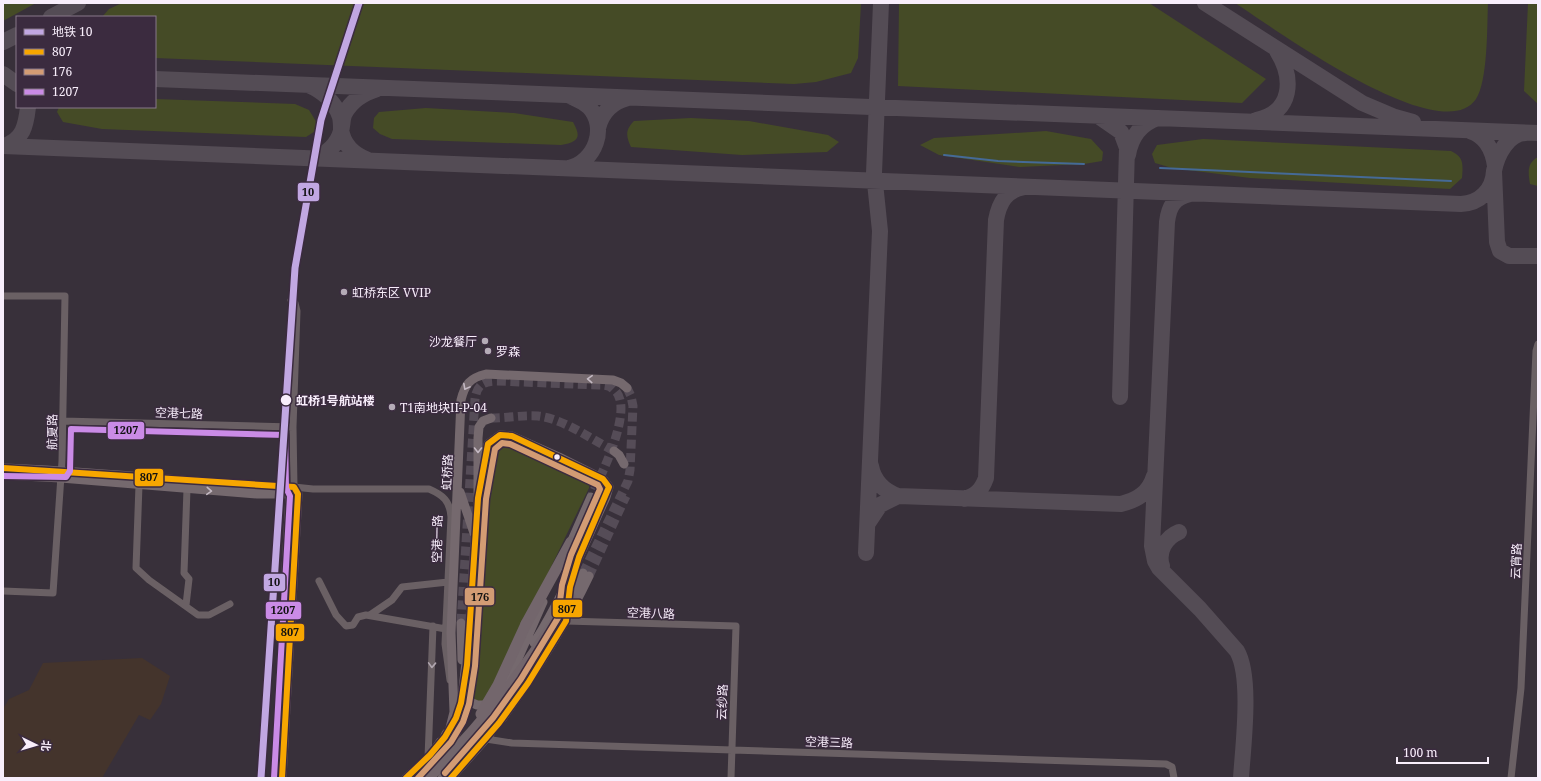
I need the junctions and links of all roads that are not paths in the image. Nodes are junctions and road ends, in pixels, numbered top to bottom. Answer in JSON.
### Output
{"nodes":[{"id":1,"x":3,"y":296,"type":"edge"},
{"id":2,"x":291,"y":300,"type":"dead end"},
{"id":3,"x":1538,"y":344,"type":"edge"},
{"id":4,"x":627,"y":388,"type":"dead end"},
{"id":5,"x":491,"y":418,"type":"tunnel mouth"},
{"id":6,"x":63,"y":421,"type":"junction"},
{"id":7,"x":293,"y":427,"type":"junction"},
{"id":8,"x":614,"y":451,"type":"tunnel mouth"},
{"id":9,"x":624,"y":464,"type":"dead end"},
{"id":10,"x":3,"y":468,"type":"edge"},
{"id":11,"x":62,"y":474,"type":"junction"},
{"id":12,"x":3,"y":475,"type":"edge"},
{"id":13,"x":139,"y":485,"type":"junction"},
{"id":14,"x":458,"y":487,"type":"junction"},
{"id":15,"x":187,"y":489,"type":"junction"},
{"id":16,"x":294,"y":492,"type":"junction"},
{"id":17,"x":591,"y":497,"type":"tunnel mouth"},
{"id":18,"x":478,"y":498,"type":"junction"},
{"id":19,"x":475,"y":536,"type":"junction"},
{"id":20,"x":571,"y":542,"type":"junction"},
{"id":21,"x":579,"y":556,"type":"junction"},
{"id":22,"x":319,"y":581,"type":"dead end"},
{"id":23,"x":448,"y":582,"type":"junction"},
{"id":24,"x":3,"y":591,"type":"edge"},
{"id":25,"x":571,"y":598,"type":"junction"},
{"id":26,"x":230,"y":604,"type":"dead end"},
{"id":27,"x":186,"y":605,"type":"junction"},
{"id":28,"x":370,"y":615,"type":"junction"},
{"id":29,"x":566,"y":621,"type":"junction"},
{"id":30,"x":461,"y":623,"type":"tunnel mouth"},
{"id":31,"x":433,"y":626,"type":"junction"},
{"id":32,"x":736,"y":626,"type":"joint"},
{"id":33,"x":446,"y":629,"type":"junction"},
{"id":34,"x":465,"y":676,"type":"junction"},
{"id":35,"x":458,"y":692,"type":"junction"},
{"id":36,"x":501,"y":696,"type":"junction"},
{"id":37,"x":448,"y":731,"type":"junction"},
{"id":38,"x":486,"y":739,"type":"junction"},
{"id":39,"x":731,"y":750,"type":"junction"},
{"id":40,"x":428,"y":758,"type":"junction"},
{"id":41,"x":440,"y":766,"type":"junction"},
{"id":42,"x":275,"y":778,"type":"edge"},
{"id":43,"x":282,"y":778,"type":"edge"},
{"id":44,"x":406,"y":778,"type":"edge"},
{"id":45,"x":419,"y":778,"type":"edge"},
{"id":46,"x":428,"y":778,"type":"edge"},
{"id":47,"x":434,"y":778,"type":"edge"},
{"id":48,"x":442,"y":778,"type":"edge"},
{"id":49,"x":451,"y":778,"type":"edge"},
{"id":50,"x":732,"y":778,"type":"edge"},
{"id":51,"x":1174,"y":778,"type":"edge"},
{"id":52,"x":1511,"y":778,"type":"edge"}],
"edges":[{"from":1,"to":6,"type":"street","name":"航夏路"},
{"from":2,"to":7,"type":"street"},
{"from":3,"to":52,"type":"street","name":"云宵路"},
{"from":4,"to":14,"type":"main road","name":"虹桥路","one_way":true},
{"from":5,"to":18,"type":"main road","name":"虹桥路","one_way":true},
{"from":6,"to":7,"type":"street","name":"空港七路"},
{"from":6,"to":11,"type":"street","name":"航夏路"},
{"from":7,"to":16,"type":"street"},
{"from":8,"to":9,"type":"main road"},
{"from":10,"to":11,"type":"main road","name":"空港一路"},
{"from":11,"to":12,"type":"main road","name":"空港一路"},
{"from":11,"to":13,"type":"main road","name":"空港一路"},
{"from":11,"to":16,"type":"main road","name":"空港一路"},
{"from":11,"to":24,"type":"street","name":"航夏路"},
{"from":13,"to":15,"type":"main road","name":"空港一路"},
{"from":13,"to":27,"type":"street"},
{"from":14,"to":19,"type":"main road"},
{"from":14,"to":35,"type":"main road","name":"虹桥路"},
{"from":15,"to":16,"type":"main road","name":"空港一路","one_way":true},
{"from":15,"to":27,"type":"street"},
{"from":16,"to":23,"type":"street","name":"空港一路"},
{"from":16,"to":42,"type":"main road"},
{"from":16,"to":43,"type":"main road"},
{"from":17,"to":20,"type":"main road"},
{"from":18,"to":19,"type":"main road","name":"虹桥路"},
{"from":18,"to":21,"type":"main road"},
{"from":19,"to":34,"type":"main road","name":"虹桥路"},
{"from":20,"to":36,"type":"main road"},
{"from":20,"to":41,"type":"highway","bridge":true},
{"from":21,"to":29,"type":"main road"},
{"from":21,"to":36,"type":"main road"},
{"from":22,"to":28,"type":"street"},
{"from":23,"to":28,"type":"street"},
{"from":23,"to":33,"type":"street","name":"空港一路"},
{"from":25,"to":29,"type":"main road"},
{"from":25,"to":41,"type":"highway","bridge":true},
{"from":25,"to":48,"type":"main road","bridge":true},
{"from":26,"to":27,"type":"street"},
{"from":28,"to":31,"type":"street"},
{"from":29,"to":32,"type":"street","name":"空港八路"},
{"from":29,"to":38,"type":"main road"},
{"from":30,"to":35,"type":"main road"},
{"from":31,"to":33,"type":"street"},
{"from":31,"to":40,"type":"street","one_way":true},
{"from":32,"to":39,"type":"street","name":"云纱路"},
{"from":33,"to":35,"type":"street","name":"空港一路"},
{"from":34,"to":35,"type":"main road","name":"虹桥路"},
{"from":34,"to":36,"type":"main road"},
{"from":35,"to":37,"type":"main road","name":"虹桥路"},
{"from":35,"to":45,"type":"highway"},
{"from":36,"to":47,"type":"main road"},
{"from":37,"to":40,"type":"main road","name":"虹桥路"},
{"from":37,"to":45,"type":"highway"},
{"from":38,"to":39,"type":"street","name":"空港三路"},
{"from":38,"to":49,"type":"main road"},
{"from":39,"to":50,"type":"street","name":"云纱路"},
{"from":39,"to":51,"type":"street","name":"空港三路"},
{"from":40,"to":44,"type":"main road","name":"虹桥路"},
{"from":41,"to":46,"type":"highway","bridge":true}]}
